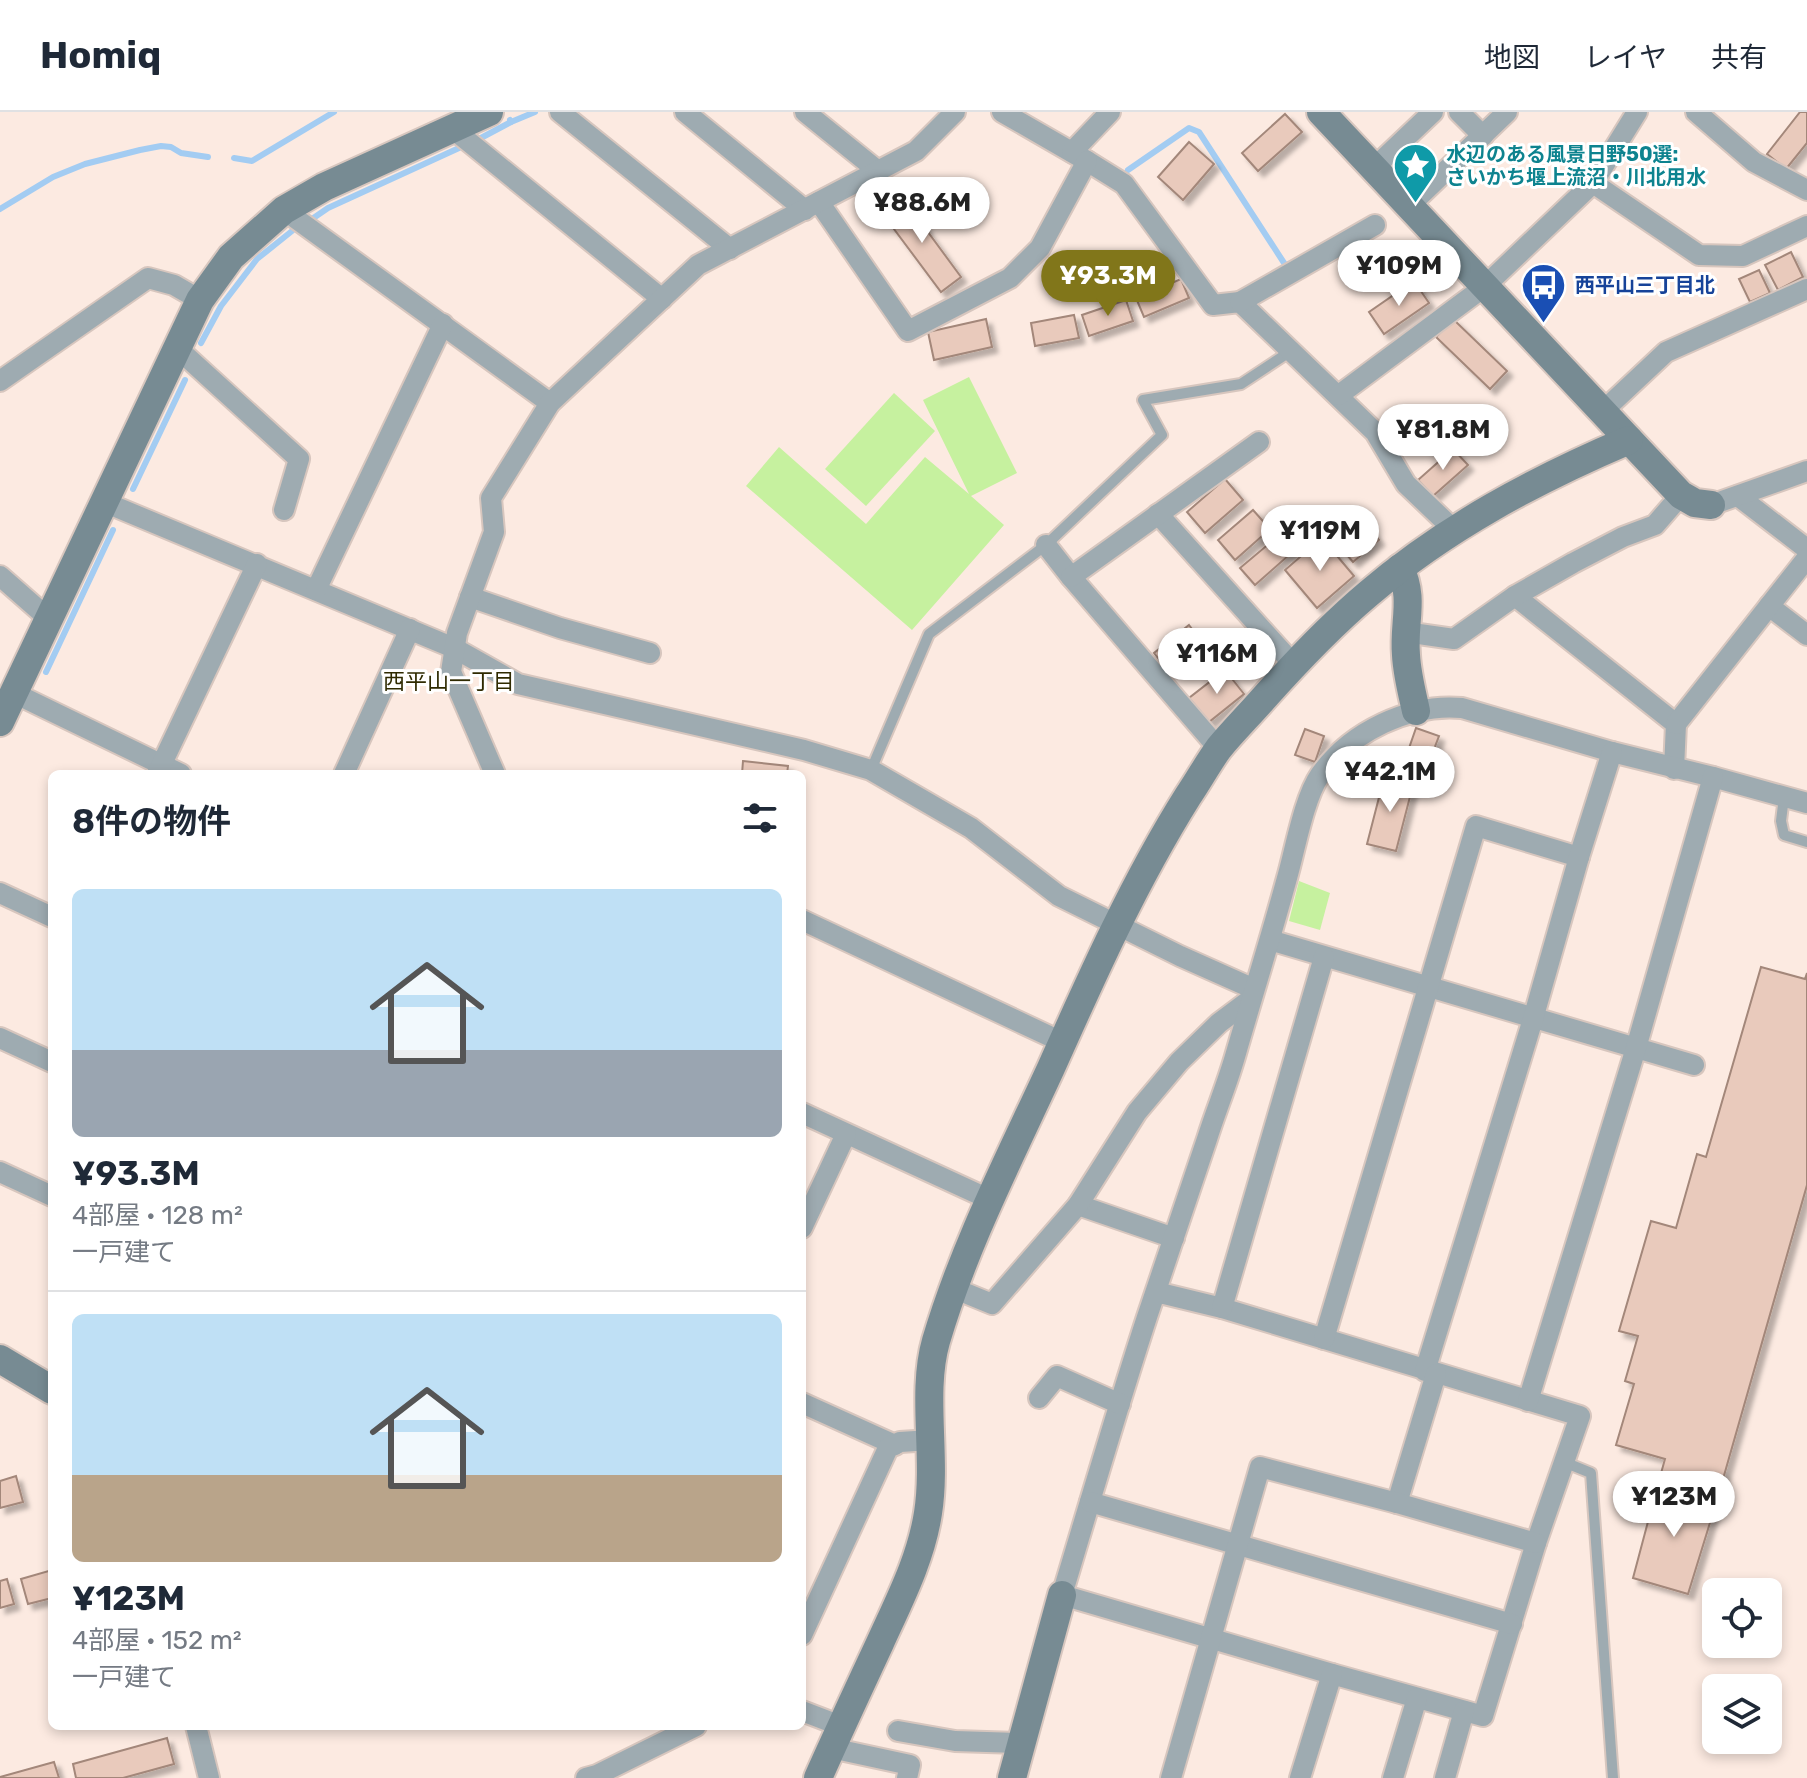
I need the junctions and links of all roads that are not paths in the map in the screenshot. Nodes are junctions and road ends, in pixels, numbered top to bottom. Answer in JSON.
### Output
{"nodes":[{"id":1,"x":489,"y":112,"type":"edge"},
{"id":2,"x":560,"y":112,"type":"edge"},
{"id":3,"x":685,"y":112,"type":"edge"},
{"id":4,"x":805,"y":112,"type":"edge"},
{"id":5,"x":955,"y":112,"type":"edge"},
{"id":6,"x":1110,"y":112,"type":"edge"},
{"id":7,"x":1321,"y":112,"type":"edge"},
{"id":8,"x":1433,"y":112,"type":"edge"},
{"id":9,"x":1459,"y":112,"type":"edge"},
{"id":10,"x":1507,"y":112,"type":"edge"},
{"id":11,"x":1637,"y":112,"type":"edge"},
{"id":12,"x":1696,"y":112,"type":"edge"},
{"id":13,"x":1003,"y":113,"type":"edge"},
{"id":14,"x":453,"y":129,"type":"junction"},
{"id":15,"x":1483,"y":136,"type":"junction"},
{"id":16,"x":1080,"y":156,"type":"junction"},
{"id":17,"x":1374,"y":168,"type":"junction"},
{"id":18,"x":878,"y":171,"type":"junction"},
{"id":19,"x":1593,"y":183,"type":"junction"},
{"id":20,"x":1807,"y":190,"type":"edge"},
{"id":21,"x":812,"y":206,"type":"junction"},
{"id":22,"x":1409,"y":206,"type":"junction"},
{"id":23,"x":284,"y":210,"type":"junction"},
{"id":24,"x":1375,"y":225,"type":"dead end"},
{"id":25,"x":1807,"y":226,"type":"edge"},
{"id":26,"x":730,"y":249,"type":"junction"},
{"id":27,"x":1484,"y":287,"type":"junction"},
{"id":28,"x":1807,"y":289,"type":"edge"},
{"id":29,"x":662,"y":299,"type":"junction"},
{"id":30,"x":200,"y":300,"type":"junction"},
{"id":31,"x":1240,"y":302,"type":"junction"},
{"id":32,"x":443,"y":324,"type":"junction"},
{"id":33,"x":177,"y":348,"type":"junction"},
{"id":34,"x":1291,"y":351,"type":"junction"},
{"id":35,"x":0,"y":381,"type":"edge"},
{"id":36,"x":1339,"y":395,"type":"junction"},
{"id":37,"x":550,"y":403,"type":"junction"},
{"id":38,"x":1602,"y":412,"type":"junction"},
{"id":39,"x":1629,"y":440,"type":"junction"},
{"id":40,"x":1259,"y":442,"type":"dead end"},
{"id":41,"x":1807,"y":471,"type":"edge"},
{"id":42,"x":1681,"y":495,"type":"junction"},
{"id":43,"x":1738,"y":496,"type":"junction"},
{"id":44,"x":104,"y":502,"type":"junction"},
{"id":45,"x":1711,"y":505,"type":"joint"},
{"id":46,"x":284,"y":510,"type":"dead end"},
{"id":47,"x":1158,"y":514,"type":"junction"},
{"id":48,"x":1454,"y":530,"type":"junction"},
{"id":49,"x":1046,"y":545,"type":"junction"},
{"id":50,"x":1807,"y":549,"type":"edge"},
{"id":51,"x":1807,"y":558,"type":"edge"},
{"id":52,"x":257,"y":564,"type":"junction"},
{"id":53,"x":1400,"y":568,"type":"junction"},
{"id":54,"x":0,"y":576,"type":"edge"},
{"id":55,"x":1071,"y":577,"type":"junction"},
{"id":56,"x":316,"y":590,"type":"junction"},
{"id":57,"x":1515,"y":596,"type":"junction"},
{"id":58,"x":470,"y":597,"type":"junction"},
{"id":59,"x":1769,"y":606,"type":"junction"},
{"id":60,"x":49,"y":619,"type":"junction"},
{"id":61,"x":410,"y":629,"type":"junction"},
{"id":62,"x":1405,"y":632,"type":"junction"},
{"id":63,"x":1807,"y":635,"type":"edge"},
{"id":64,"x":454,"y":648,"type":"junction"},
{"id":65,"x":650,"y":653,"type":"dead end"},
{"id":66,"x":1294,"y":665,"type":"junction"},
{"id":67,"x":14,"y":693,"type":"junction"},
{"id":68,"x":1416,"y":711,"type":"junction"},
{"id":69,"x":0,"y":722,"type":"edge"},
{"id":70,"x":1676,"y":724,"type":"junction"},
{"id":71,"x":1219,"y":749,"type":"junction"},
{"id":72,"x":1612,"y":752,"type":"junction"},
{"id":73,"x":159,"y":769,"type":"edge"},
{"id":74,"x":1674,"y":769,"type":"junction"},
{"id":75,"x":346,"y":770,"type":"edge"},
{"id":76,"x":493,"y":770,"type":"edge"},
{"id":77,"x":871,"y":770,"type":"junction"},
{"id":78,"x":1713,"y":777,"type":"junction"},
{"id":79,"x":1784,"y":797,"type":"junction"},
{"id":80,"x":1807,"y":803,"type":"edge"},
{"id":81,"x":1807,"y":842,"type":"edge"},
{"id":82,"x":1579,"y":857,"type":"junction"},
{"id":83,"x":0,"y":893,"type":"edge"},
{"id":84,"x":48,"y":915,"type":"edge"},
{"id":85,"x":806,"y":922,"type":"edge"},
{"id":86,"x":1118,"y":925,"type":"junction"},
{"id":87,"x":1270,"y":940,"type":"junction"},
{"id":88,"x":1324,"y":957,"type":"junction"},
{"id":89,"x":1428,"y":987,"type":"junction"},
{"id":90,"x":1252,"y":994,"type":"junction"},
{"id":91,"x":1533,"y":1019,"type":"junction"},
{"id":92,"x":0,"y":1038,"type":"edge"},
{"id":93,"x":1062,"y":1042,"type":"junction"},
{"id":94,"x":1636,"y":1048,"type":"junction"},
{"id":95,"x":48,"y":1060,"type":"edge"},
{"id":96,"x":1694,"y":1065,"type":"dead end"},
{"id":97,"x":806,"y":1115,"type":"edge"},
{"id":98,"x":846,"y":1134,"type":"junction"},
{"id":99,"x":0,"y":1172,"type":"edge"},
{"id":100,"x":48,"y":1194,"type":"edge"},
{"id":101,"x":991,"y":1200,"type":"junction"},
{"id":102,"x":1078,"y":1205,"type":"junction"},
{"id":103,"x":806,"y":1219,"type":"edge"},
{"id":104,"x":1174,"y":1238,"type":"junction"},
{"id":105,"x":953,"y":1288,"type":"junction"},
{"id":106,"x":1156,"y":1292,"type":"junction"},
{"id":107,"x":1222,"y":1308,"type":"junction"},
{"id":108,"x":1324,"y":1339,"type":"junction"},
{"id":109,"x":0,"y":1359,"type":"edge"},
{"id":110,"x":1431,"y":1373,"type":"junction"},
{"id":111,"x":48,"y":1388,"type":"edge"},
{"id":112,"x":1039,"y":1398,"type":"dead end"},
{"id":113,"x":1528,"y":1401,"type":"junction"},
{"id":114,"x":1120,"y":1404,"type":"junction"},
{"id":115,"x":806,"y":1405,"type":"edge"},
{"id":116,"x":931,"y":1440,"type":"junction"},
{"id":117,"x":895,"y":1445,"type":"junction"},
{"id":118,"x":1564,"y":1462,"type":"junction"},
{"id":119,"x":1090,"y":1502,"type":"junction"},
{"id":120,"x":1397,"y":1503,"type":"junction"},
{"id":121,"x":1536,"y":1543,"type":"junction"},
{"id":122,"x":1236,"y":1545,"type":"junction"},
{"id":123,"x":1062,"y":1595,"type":"junction"},
{"id":124,"x":1512,"y":1624,"type":"junction"},
{"id":125,"x":806,"y":1626,"type":"edge"},
{"id":126,"x":1209,"y":1638,"type":"junction"},
{"id":127,"x":1332,"y":1674,"type":"junction"},
{"id":128,"x":1417,"y":1698,"type":"junction"},
{"id":129,"x":1464,"y":1711,"type":"junction"},
{"id":130,"x":806,"y":1714,"type":"edge"},
{"id":131,"x":197,"y":1730,"type":"edge"},
{"id":132,"x":688,"y":1730,"type":"edge"},
{"id":133,"x":898,"y":1731,"type":"dead end"},
{"id":134,"x":836,"y":1737,"type":"junction"},
{"id":135,"x":1021,"y":1743,"type":"junction"},
{"id":136,"x":209,"y":1778,"type":"edge"},
{"id":137,"x":586,"y":1778,"type":"edge"},
{"id":138,"x":818,"y":1778,"type":"edge"},
{"id":139,"x":907,"y":1778,"type":"edge"},
{"id":140,"x":1012,"y":1778,"type":"edge"},
{"id":141,"x":1171,"y":1778,"type":"edge"},
{"id":142,"x":1300,"y":1778,"type":"edge"},
{"id":143,"x":1393,"y":1778,"type":"edge"},
{"id":144,"x":1445,"y":1778,"type":"edge"},
{"id":145,"x":1613,"y":1778,"type":"edge"}],
"edges":[{"from":1,"to":14,"type":"street"},
{"from":2,"to":26,"type":"street"},
{"from":3,"to":21,"type":"street"},
{"from":4,"to":18,"type":"street"},
{"from":5,"to":18,"type":"street"},
{"from":6,"to":16,"type":"street"},
{"from":7,"to":17,"type":"street"},
{"from":8,"to":17,"type":"street"},
{"from":9,"to":15,"type":"street"},
{"from":10,"to":15,"type":"street"},
{"from":11,"to":19,"type":"street"},
{"from":12,"to":20,"type":"street"},
{"from":13,"to":16,"type":"street"},
{"from":14,"to":23,"type":"street"},
{"from":14,"to":29,"type":"street"},
{"from":15,"to":22,"type":"street"},
{"from":16,"to":21,"type":"street"},
{"from":16,"to":31,"type":"street"},
{"from":17,"to":22,"type":"street"},
{"from":18,"to":21,"type":"street"},
{"from":19,"to":25,"type":"street"},
{"from":19,"to":27,"type":"street"},
{"from":21,"to":26,"type":"street"},
{"from":22,"to":27,"type":"street"},
{"from":23,"to":30,"type":"street"},
{"from":23,"to":32,"type":"street"},
{"from":24,"to":31,"type":"street"},
{"from":26,"to":29,"type":"street"},
{"from":27,"to":36,"type":"street"},
{"from":27,"to":38,"type":"street"},
{"from":28,"to":38,"type":"street"},
{"from":29,"to":37,"type":"street"},
{"from":30,"to":33,"type":"street"},
{"from":30,"to":35,"type":"street"},
{"from":31,"to":34,"type":"street"},
{"from":32,"to":37,"type":"street"},
{"from":32,"to":56,"type":"street"},
{"from":33,"to":44,"type":"street"},
{"from":33,"to":46,"type":"street"},
{"from":34,"to":36,"type":"street"},
{"from":34,"to":49,"type":"lane"},
{"from":36,"to":48,"type":"street"},
{"from":37,"to":58,"type":"street"},
{"from":38,"to":39,"type":"street"},
{"from":39,"to":42,"type":"street"},
{"from":39,"to":48,"type":"street"},
{"from":40,"to":47,"type":"street"},
{"from":41,"to":43,"type":"street"},
{"from":42,"to":45,"type":"street"},
{"from":42,"to":57,"type":"street"},
{"from":43,"to":45,"type":"street"},
{"from":43,"to":50,"type":"street"},
{"from":44,"to":52,"type":"street"},
{"from":44,"to":60,"type":"street"},
{"from":47,"to":55,"type":"street"},
{"from":47,"to":66,"type":"street"},
{"from":48,"to":53,"type":"street"},
{"from":49,"to":55,"type":"street"},
{"from":49,"to":77,"type":"lane"},
{"from":51,"to":59,"type":"street"},
{"from":52,"to":56,"type":"street"},
{"from":52,"to":73,"type":"street"},
{"from":53,"to":62,"type":"street"},
{"from":53,"to":66,"type":"street"},
{"from":54,"to":60,"type":"street"},
{"from":55,"to":71,"type":"street"},
{"from":56,"to":61,"type":"street"},
{"from":57,"to":62,"type":"street"},
{"from":57,"to":70,"type":"street"},
{"from":58,"to":64,"type":"street"},
{"from":58,"to":65,"type":"street"},
{"from":59,"to":63,"type":"street"},
{"from":59,"to":70,"type":"street"},
{"from":60,"to":67,"type":"street"},
{"from":61,"to":64,"type":"street"},
{"from":61,"to":75,"type":"street"},
{"from":62,"to":68,"type":"street"},
{"from":64,"to":76,"type":"street"},
{"from":64,"to":77,"type":"street"},
{"from":66,"to":71,"type":"street"},
{"from":67,"to":69,"type":"street"},
{"from":67,"to":73,"type":"street"},
{"from":68,"to":72,"type":"street"},
{"from":68,"to":87,"type":"street"},
{"from":70,"to":74,"type":"street"},
{"from":71,"to":86,"type":"street"},
{"from":72,"to":74,"type":"street"},
{"from":72,"to":82,"type":"street"},
{"from":74,"to":78,"type":"street"},
{"from":77,"to":86,"type":"street"},
{"from":78,"to":79,"type":"street"},
{"from":78,"to":94,"type":"street"},
{"from":79,"to":80,"type":"street"},
{"from":79,"to":81,"type":"lane"},
{"from":82,"to":89,"type":"street"},
{"from":82,"to":91,"type":"street"},
{"from":83,"to":84,"type":"street"},
{"from":85,"to":93,"type":"street"},
{"from":86,"to":90,"type":"street"},
{"from":86,"to":93,"type":"street"},
{"from":87,"to":88,"type":"street"},
{"from":87,"to":90,"type":"street"},
{"from":88,"to":89,"type":"street"},
{"from":88,"to":107,"type":"street"},
{"from":89,"to":91,"type":"street"},
{"from":89,"to":108,"type":"street"},
{"from":90,"to":102,"type":"street"},
{"from":90,"to":104,"type":"street"},
{"from":91,"to":94,"type":"street"},
{"from":91,"to":110,"type":"street"},
{"from":92,"to":95,"type":"street"},
{"from":93,"to":101,"type":"street"},
{"from":94,"to":96,"type":"street"},
{"from":94,"to":113,"type":"street"},
{"from":97,"to":98,"type":"street"},
{"from":98,"to":101,"type":"street"},
{"from":98,"to":103,"type":"street"},
{"from":99,"to":100,"type":"street"},
{"from":101,"to":105,"type":"street"},
{"from":102,"to":104,"type":"street"},
{"from":102,"to":105,"type":"street"},
{"from":104,"to":106,"type":"street"},
{"from":105,"to":116,"type":"street"},
{"from":106,"to":107,"type":"street"},
{"from":106,"to":114,"type":"street"},
{"from":107,"to":108,"type":"street"},
{"from":108,"to":110,"type":"street"},
{"from":109,"to":111,"type":"street"},
{"from":110,"to":113,"type":"street"},
{"from":110,"to":120,"type":"street"},
{"from":112,"to":114,"type":"street"},
{"from":113,"to":118,"type":"street"},
{"from":114,"to":119,"type":"street"},
{"from":115,"to":117,"type":"street"},
{"from":116,"to":117,"type":"street"},
{"from":116,"to":134,"type":"street"},
{"from":117,"to":125,"type":"street"},
{"from":118,"to":121,"type":"street"},
{"from":118,"to":145,"type":"lane"},
{"from":119,"to":122,"type":"street"},
{"from":119,"to":123,"type":"street"},
{"from":120,"to":121,"type":"street"},
{"from":120,"to":122,"type":"street"},
{"from":121,"to":124,"type":"street"},
{"from":122,"to":124,"type":"street"},
{"from":122,"to":126,"type":"street"},
{"from":123,"to":126,"type":"street"},
{"from":123,"to":135,"type":"street"},
{"from":124,"to":129,"type":"street"},
{"from":126,"to":127,"type":"street"},
{"from":126,"to":141,"type":"street"},
{"from":127,"to":128,"type":"street"},
{"from":127,"to":142,"type":"street"},
{"from":128,"to":129,"type":"street"},
{"from":128,"to":143,"type":"street"},
{"from":129,"to":144,"type":"street"},
{"from":130,"to":134,"type":"street"},
{"from":131,"to":136,"type":"street"},
{"from":132,"to":137,"type":"street"},
{"from":133,"to":135,"type":"street"},
{"from":134,"to":138,"type":"street"},
{"from":134,"to":139,"type":"street"},
{"from":135,"to":140,"type":"street"}]}
